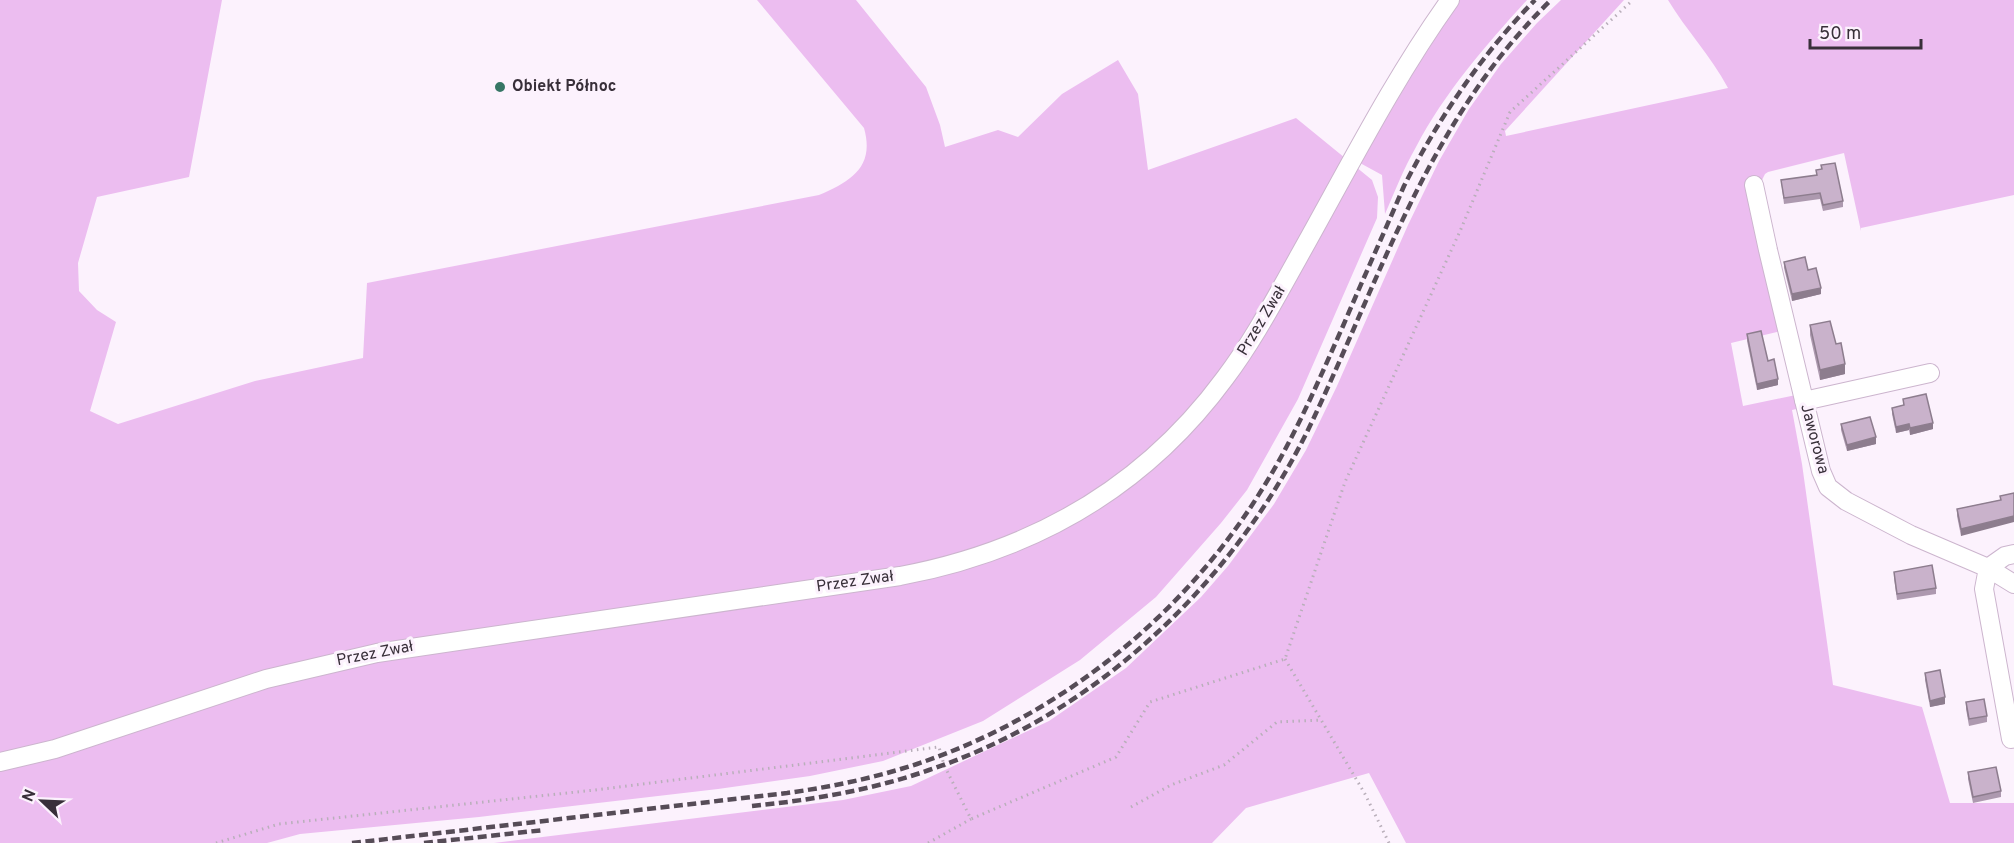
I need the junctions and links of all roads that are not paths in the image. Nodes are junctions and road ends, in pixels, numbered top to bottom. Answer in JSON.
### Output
{"nodes":[{"id":1,"x":1450,"y":0,"type":"edge"},
{"id":2,"x":1754,"y":185,"type":"dead end"},
{"id":3,"x":1930,"y":373,"type":"dead end"},
{"id":4,"x":1804,"y":401,"type":"junction"},
{"id":5,"x":2014,"y":554,"type":"edge"},
{"id":6,"x":1988,"y":568,"type":"junction"},
{"id":7,"x":2014,"y":584,"type":"edge"},
{"id":8,"x":2011,"y":739,"type":"dead end"},
{"id":9,"x":0,"y":762,"type":"edge"}],
"edges":[{"from":1,"to":9,"type":"street","name":"Przez Zwał"},
{"from":2,"to":4,"type":"street","name":"Jaworowa"},
{"from":3,"to":4,"type":"street"},
{"from":4,"to":6,"type":"street","name":"Jaworowa"},
{"from":5,"to":6,"type":"street"},
{"from":6,"to":7,"type":"street","name":"Jaworowa"},
{"from":6,"to":8,"type":"street"}]}
